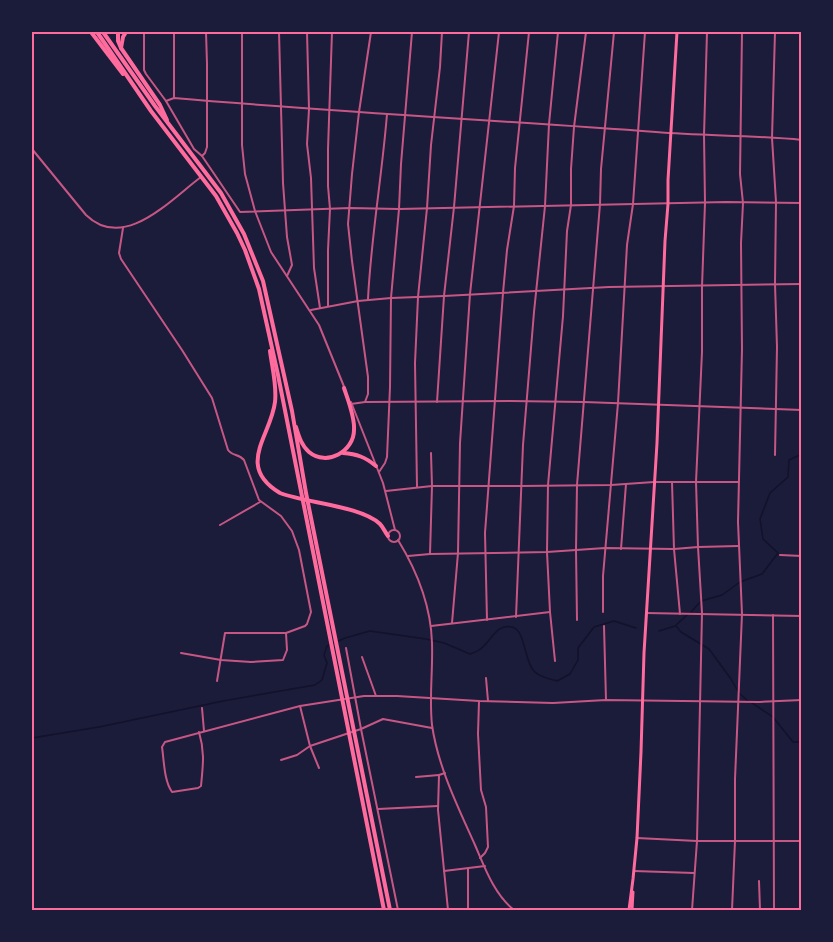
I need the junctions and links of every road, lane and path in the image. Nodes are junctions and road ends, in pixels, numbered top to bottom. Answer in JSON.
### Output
{"nodes":[{"id":1,"x":91,"y":32,"type":"edge"},
{"id":2,"x":97,"y":32,"type":"edge"},
{"id":3,"x":103,"y":32,"type":"edge"},
{"id":4,"x":118,"y":32,"type":"edge"},
{"id":5,"x":126,"y":32,"type":"edge"},
{"id":6,"x":144,"y":32,"type":"edge"},
{"id":7,"x":174,"y":32,"type":"edge"},
{"id":8,"x":206,"y":32,"type":"edge"},
{"id":9,"x":242,"y":32,"type":"edge"},
{"id":10,"x":279,"y":32,"type":"edge"},
{"id":11,"x":306,"y":32,"type":"edge"},
{"id":12,"x":332,"y":32,"type":"edge"},
{"id":13,"x":371,"y":32,"type":"edge"},
{"id":14,"x":412,"y":32,"type":"edge"},
{"id":15,"x":442,"y":32,"type":"edge"},
{"id":16,"x":470,"y":32,"type":"edge"},
{"id":17,"x":499,"y":32,"type":"edge"},
{"id":18,"x":529,"y":32,"type":"edge"},
{"id":19,"x":558,"y":32,"type":"edge"},
{"id":20,"x":586,"y":32,"type":"edge"},
{"id":21,"x":614,"y":32,"type":"edge"},
{"id":22,"x":645,"y":32,"type":"edge"},
{"id":23,"x":677,"y":32,"type":"edge"},
{"id":24,"x":706,"y":32,"type":"edge"},
{"id":25,"x":742,"y":32,"type":"edge"},
{"id":26,"x":775,"y":32,"type":"edge"},
{"id":27,"x":121,"y":48,"type":"junction"},
{"id":28,"x":129,"y":79,"type":"junction"},
{"id":29,"x":174,"y":98,"type":"junction"},
{"id":30,"x":166,"y":101,"type":"junction"},
{"id":31,"x":207,"y":101,"type":"junction"},
{"id":32,"x":242,"y":103,"type":"junction"},
{"id":33,"x":281,"y":106,"type":"junction"},
{"id":34,"x":309,"y":109,"type":"junction"},
{"id":35,"x":329,"y":110,"type":"junction"},
{"id":36,"x":359,"y":112,"type":"junction"},
{"id":37,"x":387,"y":114,"type":"junction"},
{"id":38,"x":405,"y":116,"type":"junction"},
{"id":39,"x":434,"y":116,"type":"junction"},
{"id":40,"x":461,"y":119,"type":"junction"},
{"id":41,"x":488,"y":122,"type":"junction"},
{"id":42,"x":168,"y":123,"type":"junction"},
{"id":43,"x":520,"y":123,"type":"junction"},
{"id":44,"x":549,"y":124,"type":"junction"},
{"id":45,"x":574,"y":127,"type":"junction"},
{"id":46,"x":606,"y":129,"type":"junction"},
{"id":47,"x":638,"y":131,"type":"junction"},
{"id":48,"x":671,"y":134,"type":"junction"},
{"id":49,"x":704,"y":135,"type":"junction"},
{"id":50,"x":740,"y":137,"type":"junction"},
{"id":51,"x":772,"y":138,"type":"junction"},
{"id":52,"x":801,"y":140,"type":"edge"},
{"id":53,"x":32,"y":149,"type":"edge"},
{"id":54,"x":202,"y":156,"type":"junction"},
{"id":55,"x":201,"y":177,"type":"junction"},
{"id":56,"x":743,"y":202,"type":"junction"},
{"id":57,"x":776,"y":202,"type":"junction"},
{"id":58,"x":705,"y":203,"type":"junction"},
{"id":59,"x":801,"y":203,"type":"edge"},
{"id":60,"x":600,"y":204,"type":"junction"},
{"id":61,"x":633,"y":204,"type":"junction"},
{"id":62,"x":668,"y":204,"type":"junction"},
{"id":63,"x":571,"y":205,"type":"junction"},
{"id":64,"x":481,"y":206,"type":"junction"},
{"id":65,"x":514,"y":206,"type":"junction"},
{"id":66,"x":545,"y":206,"type":"junction"},
{"id":67,"x":454,"y":207,"type":"junction"},
{"id":68,"x":350,"y":208,"type":"junction"},
{"id":69,"x":427,"y":208,"type":"junction"},
{"id":70,"x":330,"y":209,"type":"junction"},
{"id":71,"x":377,"y":209,"type":"junction"},
{"id":72,"x":399,"y":209,"type":"junction"},
{"id":73,"x":312,"y":210,"type":"junction"},
{"id":74,"x":255,"y":211,"type":"junction"},
{"id":75,"x":285,"y":211,"type":"junction"},
{"id":76,"x":123,"y":228,"type":"junction"},
{"id":77,"x":287,"y":277,"type":"junction"},
{"id":78,"x":775,"y":284,"type":"junction"},
{"id":79,"x":801,"y":284,"type":"edge"},
{"id":80,"x":741,"y":285,"type":"junction"},
{"id":81,"x":625,"y":287,"type":"junction"},
{"id":82,"x":663,"y":287,"type":"junction"},
{"id":83,"x":702,"y":287,"type":"junction"},
{"id":84,"x":565,"y":289,"type":"junction"},
{"id":85,"x":593,"y":289,"type":"junction"},
{"id":86,"x":537,"y":291,"type":"junction"},
{"id":87,"x":503,"y":293,"type":"junction"},
{"id":88,"x":470,"y":294,"type":"junction"},
{"id":89,"x":444,"y":296,"type":"junction"},
{"id":90,"x":391,"y":297,"type":"junction"},
{"id":91,"x":418,"y":297,"type":"junction"},
{"id":92,"x":368,"y":300,"type":"junction"},
{"id":93,"x":358,"y":301,"type":"junction"},
{"id":94,"x":328,"y":306,"type":"junction"},
{"id":95,"x":321,"y":308,"type":"junction"},
{"id":96,"x":310,"y":311,"type":"junction"},
{"id":97,"x":269,"y":338,"type":"junction"},
{"id":98,"x":344,"y":388,"type":"junction"},
{"id":99,"x":463,"y":401,"type":"junction"},
{"id":100,"x":495,"y":401,"type":"junction"},
{"id":101,"x":526,"y":401,"type":"junction"},
{"id":102,"x":365,"y":402,"type":"junction"},
{"id":103,"x":389,"y":402,"type":"junction"},
{"id":104,"x":415,"y":402,"type":"junction"},
{"id":105,"x":437,"y":402,"type":"junction"},
{"id":106,"x":555,"y":402,"type":"junction"},
{"id":107,"x":584,"y":402,"type":"junction"},
{"id":108,"x":618,"y":403,"type":"junction"},
{"id":109,"x":351,"y":404,"type":"junction"},
{"id":110,"x":658,"y":404,"type":"junction"},
{"id":111,"x":699,"y":406,"type":"junction"},
{"id":112,"x":742,"y":408,"type":"junction"},
{"id":113,"x":776,"y":409,"type":"junction"},
{"id":114,"x":801,"y":410,"type":"edge"},
{"id":115,"x":292,"y":411,"type":"junction"},
{"id":116,"x":342,"y":453,"type":"junction"},
{"id":117,"x":431,"y":453,"type":"dead end"},
{"id":118,"x":776,"y":455,"type":"dead end"},
{"id":119,"x":376,"y":466,"type":"junction"},
{"id":120,"x":379,"y":472,"type":"junction"},
{"id":121,"x":654,"y":482,"type":"junction"},
{"id":122,"x":672,"y":482,"type":"junction"},
{"id":123,"x":696,"y":482,"type":"junction"},
{"id":124,"x":738,"y":482,"type":"junction"},
{"id":125,"x":611,"y":484,"type":"junction"},
{"id":126,"x":626,"y":484,"type":"junction"},
{"id":127,"x":459,"y":485,"type":"junction"},
{"id":128,"x":548,"y":485,"type":"junction"},
{"id":129,"x":577,"y":485,"type":"junction"},
{"id":130,"x":432,"y":486,"type":"junction"},
{"id":131,"x":489,"y":486,"type":"junction"},
{"id":132,"x":520,"y":486,"type":"junction"},
{"id":133,"x":417,"y":487,"type":"junction"},
{"id":134,"x":386,"y":491,"type":"junction"},
{"id":135,"x":260,"y":502,"type":"junction"},
{"id":136,"x":220,"y":525,"type":"dead end"},
{"id":137,"x":395,"y":530,"type":"junction"},
{"id":138,"x":388,"y":536,"type":"junction"},
{"id":139,"x":399,"y":540,"type":"junction"},
{"id":140,"x":739,"y":546,"type":"junction"},
{"id":141,"x":698,"y":547,"type":"junction"},
{"id":142,"x":605,"y":548,"type":"junction"},
{"id":143,"x":621,"y":549,"type":"junction"},
{"id":144,"x":650,"y":549,"type":"junction"},
{"id":145,"x":674,"y":549,"type":"junction"},
{"id":146,"x":576,"y":550,"type":"junction"},
{"id":147,"x":517,"y":552,"type":"junction"},
{"id":148,"x":547,"y":552,"type":"junction"},
{"id":149,"x":458,"y":553,"type":"junction"},
{"id":150,"x":486,"y":553,"type":"junction"},
{"id":151,"x":430,"y":554,"type":"junction"},
{"id":152,"x":780,"y":555,"type":"dead end"},
{"id":153,"x":408,"y":556,"type":"junction"},
{"id":154,"x":801,"y":556,"type":"edge"},
{"id":155,"x":550,"y":612,"type":"junction"},
{"id":156,"x":603,"y":612,"type":"dead end"},
{"id":157,"x":646,"y":613,"type":"junction"},
{"id":158,"x":702,"y":613,"type":"junction"},
{"id":159,"x":680,"y":614,"type":"junction"},
{"id":160,"x":742,"y":614,"type":"junction"},
{"id":161,"x":773,"y":615,"type":"junction"},
{"id":162,"x":801,"y":616,"type":"edge"},
{"id":163,"x":516,"y":617,"type":"junction"},
{"id":164,"x":488,"y":620,"type":"junction"},
{"id":165,"x":577,"y":620,"type":"dead end"},
{"id":166,"x":453,"y":623,"type":"junction"},
{"id":167,"x":431,"y":626,"type":"junction"},
{"id":168,"x":604,"y":627,"type":"dead end"},
{"id":169,"x":286,"y":633,"type":"junction"},
{"id":170,"x":346,"y":648,"type":"dead end"},
{"id":171,"x":181,"y":653,"type":"dead end"},
{"id":172,"x":362,"y":657,"type":"dead end"},
{"id":173,"x":221,"y":660,"type":"junction"},
{"id":174,"x":555,"y":661,"type":"dead end"},
{"id":175,"x":486,"y":678,"type":"dead end"},
{"id":176,"x":217,"y":681,"type":"dead end"},
{"id":177,"x":376,"y":696,"type":"junction"},
{"id":178,"x":355,"y":697,"type":"junction"},
{"id":179,"x":430,"y":698,"type":"junction"},
{"id":180,"x":606,"y":700,"type":"junction"},
{"id":181,"x":801,"y":700,"type":"edge"},
{"id":182,"x":479,"y":701,"type":"junction"},
{"id":183,"x":488,"y":701,"type":"junction"},
{"id":184,"x":643,"y":701,"type":"junction"},
{"id":185,"x":699,"y":701,"type":"junction"},
{"id":186,"x":774,"y":701,"type":"junction"},
{"id":187,"x":738,"y":702,"type":"junction"},
{"id":188,"x":300,"y":706,"type":"junction"},
{"id":189,"x":202,"y":708,"type":"dead end"},
{"id":190,"x":432,"y":728,"type":"junction"},
{"id":191,"x":361,"y":729,"type":"junction"},
{"id":192,"x":204,"y":731,"type":"junction"},
{"id":193,"x":199,"y":732,"type":"junction"},
{"id":194,"x":310,"y":746,"type":"junction"},
{"id":195,"x":281,"y":760,"type":"dead end"},
{"id":196,"x":319,"y":768,"type":"dead end"},
{"id":197,"x":445,"y":773,"type":"junction"},
{"id":198,"x":439,"y":775,"type":"junction"},
{"id":199,"x":416,"y":777,"type":"dead end"},
{"id":200,"x":438,"y":806,"type":"junction"},
{"id":201,"x":377,"y":809,"type":"junction"},
{"id":202,"x":636,"y":838,"type":"junction"},
{"id":203,"x":697,"y":841,"type":"junction"},
{"id":204,"x":735,"y":841,"type":"junction"},
{"id":205,"x":774,"y":841,"type":"junction"},
{"id":206,"x":801,"y":842,"type":"edge"},
{"id":207,"x":480,"y":858,"type":"junction"},
{"id":208,"x":485,"y":866,"type":"junction"},
{"id":209,"x":468,"y":869,"type":"junction"},
{"id":210,"x":634,"y":871,"type":"junction"},
{"id":211,"x":444,"y":872,"type":"junction"},
{"id":212,"x":694,"y":873,"type":"junction"},
{"id":213,"x":759,"y":881,"type":"dead end"},
{"id":214,"x":384,"y":910,"type":"edge"},
{"id":215,"x":390,"y":910,"type":"edge"},
{"id":216,"x":398,"y":910,"type":"edge"},
{"id":217,"x":448,"y":910,"type":"edge"},
{"id":218,"x":468,"y":910,"type":"edge"},
{"id":219,"x":514,"y":910,"type":"edge"},
{"id":220,"x":630,"y":910,"type":"edge"},
{"id":221,"x":692,"y":910,"type":"edge"},
{"id":222,"x":732,"y":910,"type":"edge"},
{"id":223,"x":760,"y":910,"type":"edge"},
{"id":224,"x":774,"y":910,"type":"edge"}],
"edges":[{"from":1,"to":28,"type":"highway"},
{"from":2,"to":28,"type":"highway"},
{"from":3,"to":42,"type":"highway"},
{"from":4,"to":27,"type":"highway"},
{"from":5,"to":27,"type":"highway"},
{"from":6,"to":30,"type":"street"},
{"from":7,"to":29,"type":"street"},
{"from":8,"to":31,"type":"street"},
{"from":9,"to":32,"type":"street"},
{"from":10,"to":33,"type":"street"},
{"from":11,"to":34,"type":"street"},
{"from":12,"to":35,"type":"street"},
{"from":13,"to":36,"type":"street"},
{"from":14,"to":38,"type":"street"},
{"from":15,"to":39,"type":"street"},
{"from":16,"to":40,"type":"street"},
{"from":17,"to":41,"type":"street"},
{"from":18,"to":43,"type":"street"},
{"from":19,"to":44,"type":"street"},
{"from":20,"to":45,"type":"street"},
{"from":21,"to":46,"type":"street"},
{"from":22,"to":47,"type":"street"},
{"from":23,"to":48,"type":"main road"},
{"from":24,"to":49,"type":"street"},
{"from":25,"to":50,"type":"street"},
{"from":26,"to":51,"type":"street"},
{"from":27,"to":42,"type":"highway"},
{"from":28,"to":55,"type":"highway"},
{"from":29,"to":30,"type":"street"},
{"from":29,"to":31,"type":"street"},
{"from":30,"to":54,"type":"street"},
{"from":31,"to":32,"type":"street"},
{"from":31,"to":54,"type":"street"},
{"from":32,"to":33,"type":"street"},
{"from":32,"to":74,"type":"street"},
{"from":33,"to":34,"type":"street"},
{"from":33,"to":75,"type":"street"},
{"from":34,"to":35,"type":"street"},
{"from":34,"to":73,"type":"street"},
{"from":35,"to":36,"type":"street"},
{"from":35,"to":70,"type":"street"},
{"from":36,"to":37,"type":"street"},
{"from":36,"to":68,"type":"street"},
{"from":37,"to":38,"type":"street"},
{"from":37,"to":71,"type":"street"},
{"from":38,"to":39,"type":"street"},
{"from":38,"to":72,"type":"street"},
{"from":39,"to":40,"type":"street"},
{"from":39,"to":69,"type":"street"},
{"from":40,"to":41,"type":"street"},
{"from":40,"to":67,"type":"street"},
{"from":41,"to":43,"type":"street"},
{"from":41,"to":64,"type":"street"},
{"from":42,"to":115,"type":"highway"},
{"from":43,"to":44,"type":"street"},
{"from":43,"to":65,"type":"street"},
{"from":44,"to":45,"type":"street"},
{"from":44,"to":66,"type":"street"},
{"from":45,"to":46,"type":"street"},
{"from":45,"to":63,"type":"street"},
{"from":46,"to":47,"type":"street"},
{"from":46,"to":60,"type":"street"},
{"from":47,"to":48,"type":"street"},
{"from":47,"to":61,"type":"street"},
{"from":48,"to":49,"type":"street"},
{"from":48,"to":62,"type":"main road"},
{"from":49,"to":50,"type":"street"},
{"from":49,"to":58,"type":"street"},
{"from":50,"to":51,"type":"street"},
{"from":50,"to":56,"type":"street"},
{"from":51,"to":52,"type":"street"},
{"from":51,"to":57,"type":"street"},
{"from":53,"to":76,"type":"street"},
{"from":54,"to":74,"type":"street"},
{"from":55,"to":76,"type":"street"},
{"from":55,"to":97,"type":"highway"},
{"from":56,"to":57,"type":"street"},
{"from":56,"to":58,"type":"street"},
{"from":56,"to":80,"type":"street"},
{"from":57,"to":59,"type":"street"},
{"from":57,"to":78,"type":"street"},
{"from":58,"to":62,"type":"street"},
{"from":58,"to":83,"type":"street"},
{"from":60,"to":61,"type":"street"},
{"from":60,"to":63,"type":"street"},
{"from":60,"to":85,"type":"street"},
{"from":61,"to":62,"type":"street"},
{"from":61,"to":81,"type":"street"},
{"from":62,"to":82,"type":"main road"},
{"from":63,"to":66,"type":"street"},
{"from":63,"to":84,"type":"street"},
{"from":64,"to":65,"type":"street"},
{"from":64,"to":67,"type":"street"},
{"from":64,"to":88,"type":"street"},
{"from":65,"to":66,"type":"street"},
{"from":65,"to":87,"type":"street"},
{"from":66,"to":86,"type":"street"},
{"from":67,"to":69,"type":"street"},
{"from":67,"to":89,"type":"street"},
{"from":68,"to":70,"type":"street"},
{"from":68,"to":71,"type":"street"},
{"from":68,"to":93,"type":"street"},
{"from":69,"to":72,"type":"street"},
{"from":69,"to":91,"type":"street"},
{"from":70,"to":73,"type":"street"},
{"from":70,"to":94,"type":"street"},
{"from":71,"to":72,"type":"street"},
{"from":71,"to":92,"type":"street"},
{"from":72,"to":90,"type":"street"},
{"from":73,"to":75,"type":"street"},
{"from":73,"to":95,"type":"street"},
{"from":74,"to":75,"type":"street"},
{"from":74,"to":77,"type":"street"},
{"from":75,"to":77,"type":"street"},
{"from":76,"to":135,"type":"street"},
{"from":77,"to":96,"type":"street"},
{"from":78,"to":79,"type":"street"},
{"from":78,"to":80,"type":"street"},
{"from":78,"to":113,"type":"street"},
{"from":80,"to":83,"type":"street"},
{"from":80,"to":112,"type":"street"},
{"from":81,"to":82,"type":"street"},
{"from":81,"to":85,"type":"street"},
{"from":81,"to":108,"type":"street"},
{"from":82,"to":83,"type":"street"},
{"from":82,"to":110,"type":"main road"},
{"from":83,"to":111,"type":"street"},
{"from":84,"to":85,"type":"street"},
{"from":84,"to":86,"type":"street"},
{"from":84,"to":106,"type":"street"},
{"from":85,"to":107,"type":"street"},
{"from":86,"to":87,"type":"street"},
{"from":86,"to":101,"type":"street"},
{"from":87,"to":88,"type":"street"},
{"from":87,"to":100,"type":"street"},
{"from":88,"to":89,"type":"street"},
{"from":88,"to":99,"type":"street"},
{"from":89,"to":91,"type":"street"},
{"from":89,"to":105,"type":"street"},
{"from":90,"to":91,"type":"street"},
{"from":90,"to":92,"type":"street"},
{"from":90,"to":103,"type":"street"},
{"from":91,"to":104,"type":"street"},
{"from":92,"to":93,"type":"street"},
{"from":93,"to":94,"type":"street"},
{"from":93,"to":102,"type":"street"},
{"from":94,"to":95,"type":"street"},
{"from":95,"to":96,"type":"street"},
{"from":96,"to":98,"type":"street"},
{"from":97,"to":138,"type":"highway"},
{"from":97,"to":214,"type":"highway"},
{"from":98,"to":109,"type":"street"},
{"from":98,"to":116,"type":"highway"},
{"from":99,"to":100,"type":"street"},
{"from":99,"to":105,"type":"street"},
{"from":99,"to":127,"type":"street"},
{"from":100,"to":101,"type":"street"},
{"from":100,"to":131,"type":"street"},
{"from":101,"to":106,"type":"street"},
{"from":101,"to":132,"type":"street"},
{"from":102,"to":103,"type":"street"},
{"from":102,"to":109,"type":"street"},
{"from":103,"to":104,"type":"street"},
{"from":103,"to":120,"type":"street"},
{"from":104,"to":105,"type":"street"},
{"from":104,"to":133,"type":"street"},
{"from":106,"to":107,"type":"street"},
{"from":106,"to":128,"type":"street"},
{"from":107,"to":108,"type":"street"},
{"from":107,"to":129,"type":"street"},
{"from":108,"to":110,"type":"street"},
{"from":108,"to":125,"type":"street"},
{"from":109,"to":119,"type":"street"},
{"from":110,"to":111,"type":"street"},
{"from":110,"to":121,"type":"main road"},
{"from":111,"to":112,"type":"street"},
{"from":111,"to":123,"type":"street"},
{"from":112,"to":113,"type":"street"},
{"from":112,"to":124,"type":"street"},
{"from":113,"to":114,"type":"street"},
{"from":113,"to":118,"type":"street"},
{"from":115,"to":116,"type":"highway"},
{"from":115,"to":215,"type":"highway"},
{"from":116,"to":119,"type":"highway"},
{"from":117,"to":130,"type":"street"},
{"from":119,"to":120,"type":"street"},
{"from":120,"to":134,"type":"street"},
{"from":121,"to":122,"type":"street"},
{"from":121,"to":126,"type":"street"},
{"from":121,"to":144,"type":"main road"},
{"from":122,"to":123,"type":"street"},
{"from":122,"to":145,"type":"street"},
{"from":123,"to":124,"type":"street"},
{"from":123,"to":141,"type":"street"},
{"from":124,"to":140,"type":"street"},
{"from":125,"to":126,"type":"street"},
{"from":125,"to":129,"type":"street"},
{"from":125,"to":142,"type":"street"},
{"from":126,"to":143,"type":"street"},
{"from":127,"to":130,"type":"street"},
{"from":127,"to":131,"type":"street"},
{"from":127,"to":149,"type":"street"},
{"from":128,"to":129,"type":"street"},
{"from":128,"to":132,"type":"street"},
{"from":128,"to":148,"type":"street"},
{"from":129,"to":146,"type":"street"},
{"from":130,"to":133,"type":"street"},
{"from":130,"to":151,"type":"street"},
{"from":131,"to":132,"type":"street"},
{"from":131,"to":150,"type":"street"},
{"from":132,"to":147,"type":"street"},
{"from":133,"to":134,"type":"street"},
{"from":134,"to":137,"type":"street"},
{"from":135,"to":136,"type":"street"},
{"from":135,"to":169,"type":"street"},
{"from":137,"to":138,"type":"street"},
{"from":137,"to":139,"type":"street"},
{"from":138,"to":139,"type":"street"},
{"from":139,"to":153,"type":"street"},
{"from":140,"to":141,"type":"street"},
{"from":140,"to":160,"type":"street"},
{"from":141,"to":145,"type":"street"},
{"from":141,"to":158,"type":"street"},
{"from":142,"to":143,"type":"street"},
{"from":142,"to":146,"type":"street"},
{"from":142,"to":156,"type":"street"},
{"from":143,"to":144,"type":"street"},
{"from":144,"to":145,"type":"street"},
{"from":144,"to":157,"type":"main road"},
{"from":145,"to":159,"type":"street"},
{"from":146,"to":148,"type":"street"},
{"from":146,"to":165,"type":"street"},
{"from":147,"to":148,"type":"street"},
{"from":147,"to":150,"type":"street"},
{"from":147,"to":163,"type":"street"},
{"from":148,"to":155,"type":"street"},
{"from":149,"to":150,"type":"street"},
{"from":149,"to":151,"type":"street"},
{"from":149,"to":166,"type":"street"},
{"from":150,"to":164,"type":"street"},
{"from":151,"to":153,"type":"street"},
{"from":152,"to":154,"type":"street"},
{"from":153,"to":167,"type":"street"},
{"from":155,"to":163,"type":"street"},
{"from":155,"to":174,"type":"street"},
{"from":157,"to":159,"type":"street"},
{"from":157,"to":184,"type":"main road"},
{"from":158,"to":159,"type":"street"},
{"from":158,"to":160,"type":"street"},
{"from":158,"to":185,"type":"street"},
{"from":160,"to":161,"type":"street"},
{"from":160,"to":187,"type":"street"},
{"from":161,"to":162,"type":"street"},
{"from":161,"to":186,"type":"street"},
{"from":163,"to":164,"type":"street"},
{"from":164,"to":166,"type":"street"},
{"from":166,"to":167,"type":"street"},
{"from":167,"to":179,"type":"street"},
{"from":168,"to":180,"type":"street"},
{"from":169,"to":173,"type":"street"},
{"from":169,"to":173,"type":"street"},
{"from":170,"to":178,"type":"street"},
{"from":171,"to":173,"type":"street"},
{"from":172,"to":177,"type":"street"},
{"from":173,"to":176,"type":"street"},
{"from":175,"to":183,"type":"street"},
{"from":177,"to":178,"type":"street"},
{"from":177,"to":179,"type":"street"},
{"from":178,"to":188,"type":"street"},
{"from":178,"to":191,"type":"street"},
{"from":179,"to":182,"type":"street"},
{"from":179,"to":190,"type":"street"},
{"from":180,"to":183,"type":"street"},
{"from":180,"to":184,"type":"street"},
{"from":181,"to":186,"type":"street"},
{"from":182,"to":183,"type":"street"},
{"from":182,"to":207,"type":"street"},
{"from":184,"to":185,"type":"street"},
{"from":184,"to":202,"type":"main road"},
{"from":185,"to":187,"type":"street"},
{"from":185,"to":203,"type":"street"},
{"from":186,"to":187,"type":"street"},
{"from":186,"to":205,"type":"street"},
{"from":187,"to":204,"type":"street"},
{"from":188,"to":192,"type":"street"},
{"from":188,"to":194,"type":"street"},
{"from":189,"to":192,"type":"street"},
{"from":190,"to":191,"type":"street"},
{"from":190,"to":197,"type":"street"},
{"from":191,"to":194,"type":"street"},
{"from":191,"to":201,"type":"street"},
{"from":192,"to":193,"type":"street"},
{"from":193,"to":193,"type":"street"},
{"from":194,"to":195,"type":"street"},
{"from":194,"to":196,"type":"street"},
{"from":197,"to":198,"type":"street"},
{"from":197,"to":207,"type":"street"},
{"from":198,"to":199,"type":"street"},
{"from":198,"to":200,"type":"street"},
{"from":200,"to":201,"type":"street"},
{"from":200,"to":211,"type":"street"},
{"from":201,"to":216,"type":"street"},
{"from":202,"to":203,"type":"street"},
{"from":202,"to":210,"type":"main road"},
{"from":203,"to":204,"type":"street"},
{"from":203,"to":212,"type":"street"},
{"from":204,"to":205,"type":"street"},
{"from":204,"to":222,"type":"street"},
{"from":205,"to":206,"type":"street"},
{"from":205,"to":224,"type":"street"},
{"from":207,"to":208,"type":"street"},
{"from":208,"to":209,"type":"street"},
{"from":208,"to":219,"type":"street"},
{"from":209,"to":211,"type":"street"},
{"from":209,"to":218,"type":"street"},
{"from":210,"to":212,"type":"street"},
{"from":210,"to":220,"type":"main road"},
{"from":211,"to":217,"type":"street"},
{"from":212,"to":221,"type":"street"},
{"from":213,"to":223,"type":"street"}]}
